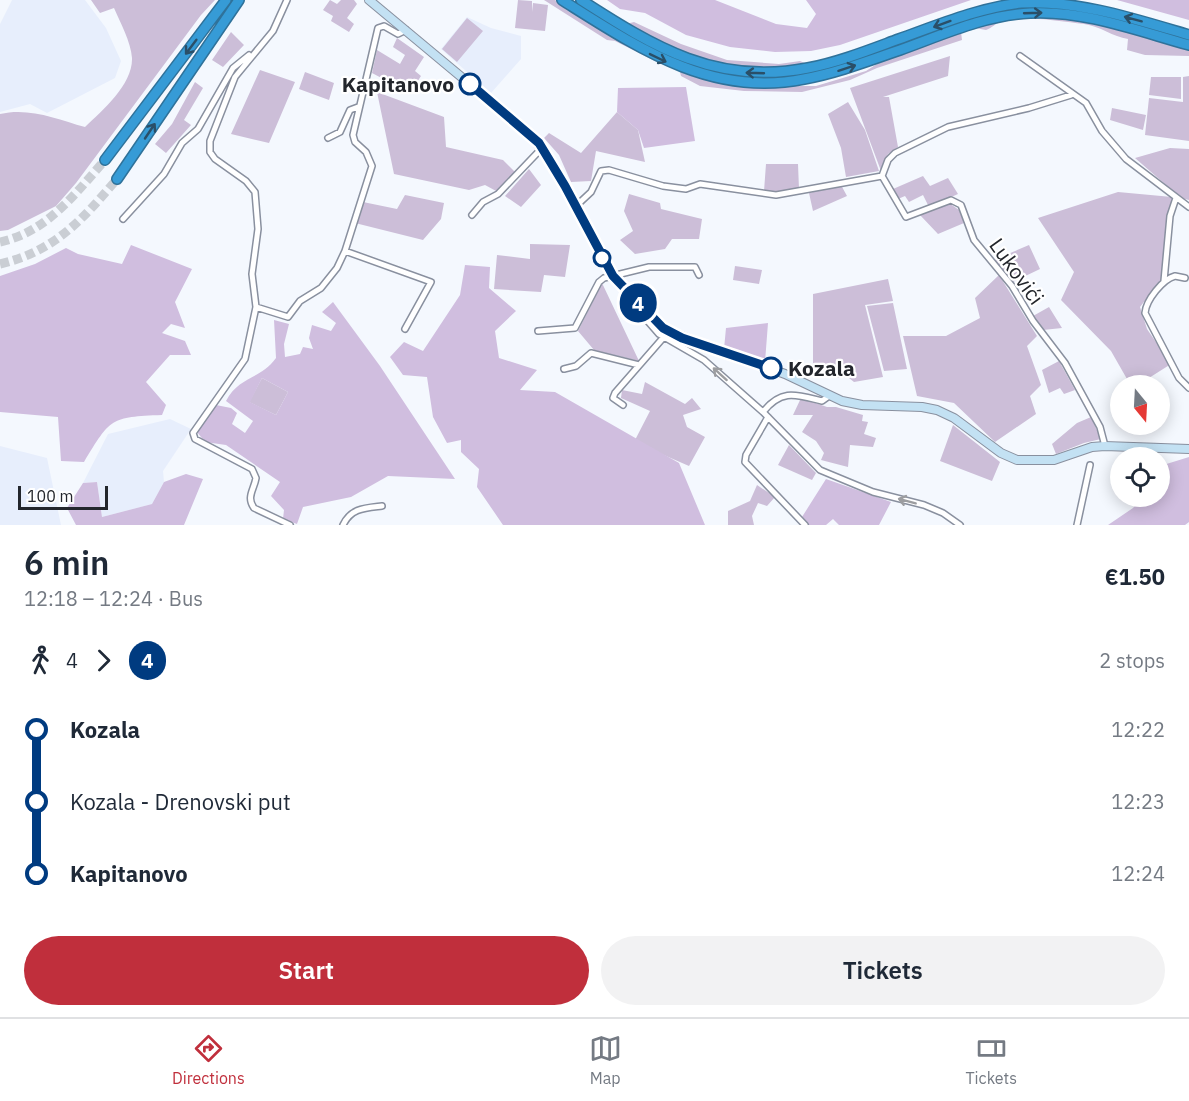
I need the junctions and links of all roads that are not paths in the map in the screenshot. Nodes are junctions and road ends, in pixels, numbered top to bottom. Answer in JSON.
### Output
{"nodes":[{"id":1,"x":226,"y":0,"type":"edge"},
{"id":2,"x":239,"y":0,"type":"edge"},
{"id":3,"x":287,"y":0,"type":"edge"},
{"id":4,"x":369,"y":0,"type":"edge"},
{"id":5,"x":562,"y":0,"type":"edge"},
{"id":6,"x":581,"y":0,"type":"edge"},
{"id":7,"x":406,"y":30,"type":"junction"},
{"id":8,"x":1189,"y":35,"type":"edge"},
{"id":9,"x":1189,"y":45,"type":"edge"},
{"id":10,"x":250,"y":55,"type":"junction"},
{"id":11,"x":1020,"y":56,"type":"dead end"},
{"id":12,"x":1071,"y":95,"type":"junction"},
{"id":13,"x":358,"y":107,"type":"junction"},
{"id":14,"x":328,"y":138,"type":"dead end"},
{"id":15,"x":542,"y":148,"type":"junction"},
{"id":16,"x":105,"y":160,"type":"tunnel mouth"},
{"id":17,"x":882,"y":176,"type":"junction"},
{"id":18,"x":117,"y":179,"type":"tunnel mouth"},
{"id":19,"x":1176,"y":198,"type":"junction"},
{"id":20,"x":576,"y":206,"type":"junction"},
{"id":21,"x":1189,"y":207,"type":"edge"},
{"id":22,"x":472,"y":215,"type":"dead end"},
{"id":23,"x":123,"y":219,"type":"dead end"},
{"id":24,"x":345,"y":251,"type":"junction"},
{"id":25,"x":699,"y":275,"type":"dead end"},
{"id":26,"x":613,"y":276,"type":"junction"},
{"id":27,"x":1185,"y":278,"type":"dead end"},
{"id":28,"x":1164,"y":281,"type":"junction"},
{"id":29,"x":632,"y":297,"type":"junction"},
{"id":30,"x":256,"y":307,"type":"junction"},
{"id":31,"x":405,"y":329,"type":"dead end"},
{"id":32,"x":538,"y":331,"type":"dead end"},
{"id":33,"x":663,"y":338,"type":"junction"},
{"id":34,"x":639,"y":365,"type":"junction"},
{"id":35,"x":564,"y":369,"type":"dead end"},
{"id":36,"x":1189,"y":388,"type":"edge"},
{"id":37,"x":829,"y":396,"type":"junction"},
{"id":38,"x":623,"y":405,"type":"dead end"},
{"id":39,"x":766,"y":415,"type":"junction"},
{"id":40,"x":1105,"y":446,"type":"junction"},
{"id":41,"x":1189,"y":449,"type":"edge"},
{"id":42,"x":1090,"y":465,"type":"dead end"},
{"id":43,"x":382,"y":506,"type":"dead end"},
{"id":44,"x":290,"y":525,"type":"edge"},
{"id":45,"x":343,"y":525,"type":"edge"},
{"id":46,"x":805,"y":525,"type":"edge"},
{"id":47,"x":960,"y":525,"type":"edge"},
{"id":48,"x":1077,"y":525,"type":"edge"}],
"edges":[{"from":1,"to":16,"type":"highway","one_way":true},
{"from":18,"to":2,"type":"highway","one_way":true},
{"from":3,"to":10,"type":"street"},
{"from":4,"to":7,"type":"main road"},
{"from":5,"to":9,"type":"highway","one_way":true},
{"from":8,"to":6,"type":"highway","one_way":true},
{"from":7,"to":13,"type":"street"},
{"from":7,"to":15,"type":"main road"},
{"from":10,"to":23,"type":"street"},
{"from":10,"to":30,"type":"street"},
{"from":11,"to":12,"type":"street"},
{"from":12,"to":17,"type":"street"},
{"from":12,"to":19,"type":"street"},
{"from":13,"to":14,"type":"street"},
{"from":13,"to":24,"type":"street"},
{"from":15,"to":20,"type":"main road"},
{"from":15,"to":22,"type":"street"},
{"from":17,"to":20,"type":"street"},
{"from":17,"to":40,"type":"street","name":"Lukovići"},
{"from":19,"to":21,"type":"street"},
{"from":19,"to":28,"type":"street"},
{"from":20,"to":26,"type":"main road"},
{"from":24,"to":30,"type":"street"},
{"from":24,"to":31,"type":"street"},
{"from":25,"to":26,"type":"street"},
{"from":26,"to":29,"type":"main road"},
{"from":26,"to":32,"type":"street"},
{"from":27,"to":28,"type":"street"},
{"from":28,"to":36,"type":"street"},
{"from":29,"to":33,"type":"street"},
{"from":29,"to":37,"type":"main road"},
{"from":30,"to":44,"type":"street"},
{"from":33,"to":34,"type":"street"},
{"from":39,"to":33,"type":"street","one_way":true},
{"from":34,"to":35,"type":"street"},
{"from":34,"to":38,"type":"street"},
{"from":37,"to":39,"type":"street"},
{"from":37,"to":40,"type":"main road"},
{"from":39,"to":46,"type":"street"},
{"from":47,"to":39,"type":"street","one_way":true},
{"from":40,"to":41,"type":"main road"},
{"from":42,"to":48,"type":"street"},
{"from":43,"to":45,"type":"street"}]}
